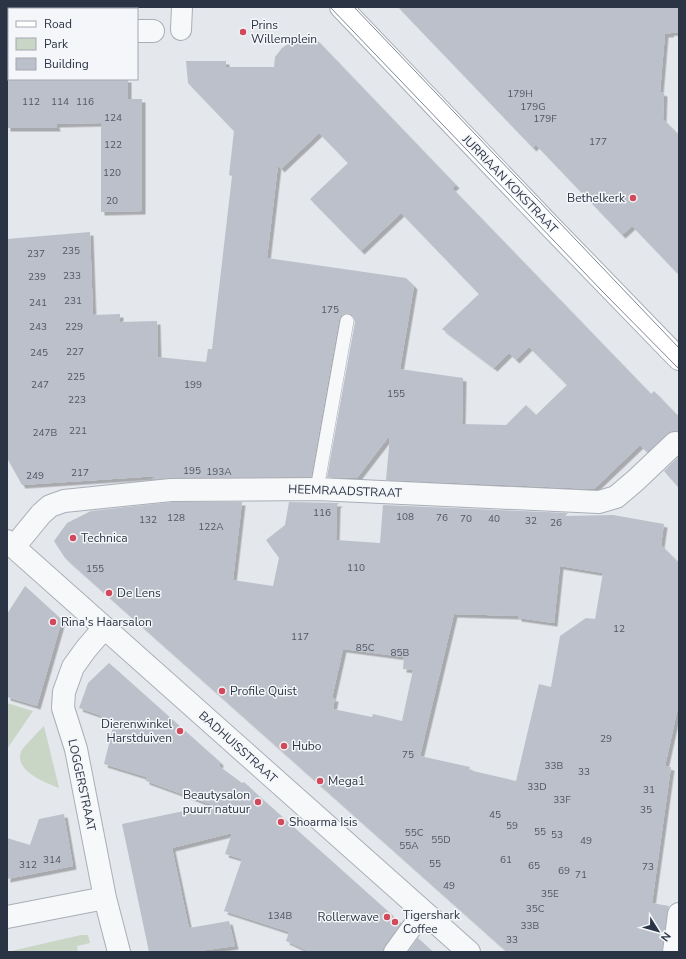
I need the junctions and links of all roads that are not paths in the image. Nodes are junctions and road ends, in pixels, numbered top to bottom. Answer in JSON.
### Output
{"nodes":[{"id":1,"x":182,"y":7,"type":"edge"},
{"id":2,"x":341,"y":7,"type":"edge"},
{"id":3,"x":181,"y":30,"type":"dead end"},
{"id":4,"x":347,"y":321,"type":"dead end"},
{"id":5,"x":679,"y":359,"type":"edge"},
{"id":6,"x":675,"y":443,"type":"dead end"},
{"id":7,"x":317,"y":489,"type":"junction"},
{"id":8,"x":10,"y":544,"type":"edge"},
{"id":9,"x":104,"y":628,"type":"junction"},
{"id":10,"x":105,"y":898,"type":"junction"},
{"id":11,"x":423,"y":912,"type":"junction"},
{"id":12,"x":679,"y":914,"type":"edge"},
{"id":13,"x":7,"y":917,"type":"edge"},
{"id":14,"x":118,"y":952,"type":"edge"},
{"id":15,"x":394,"y":952,"type":"edge"},
{"id":16,"x":468,"y":952,"type":"edge"},
{"id":17,"x":674,"y":952,"type":"edge"}],
"edges":[{"from":1,"to":3,"type":"street"},
{"from":2,"to":5,"type":"main road","name":"JURRIAAN KOKSTRAAT"},
{"from":4,"to":7,"type":"lane"},
{"from":6,"to":7,"type":"street","name":"HEEMRAADSTRAAT"},
{"from":7,"to":8,"type":"street","name":"HEEMRAADSTRAAT"},
{"from":8,"to":9,"type":"street","name":"BADHUISSTRAAT"},
{"from":9,"to":10,"type":"street","name":"LOGGERSTRAAT"},
{"from":9,"to":11,"type":"street","name":"BADHUISSTRAAT"},
{"from":10,"to":13,"type":"street"},
{"from":10,"to":14,"type":"street","name":"LOGGERSTRAAT"},
{"from":11,"to":15,"type":"street"},
{"from":11,"to":16,"type":"street","name":"BADHUISSTRAAT"},
{"from":12,"to":17,"type":"street"}]}
